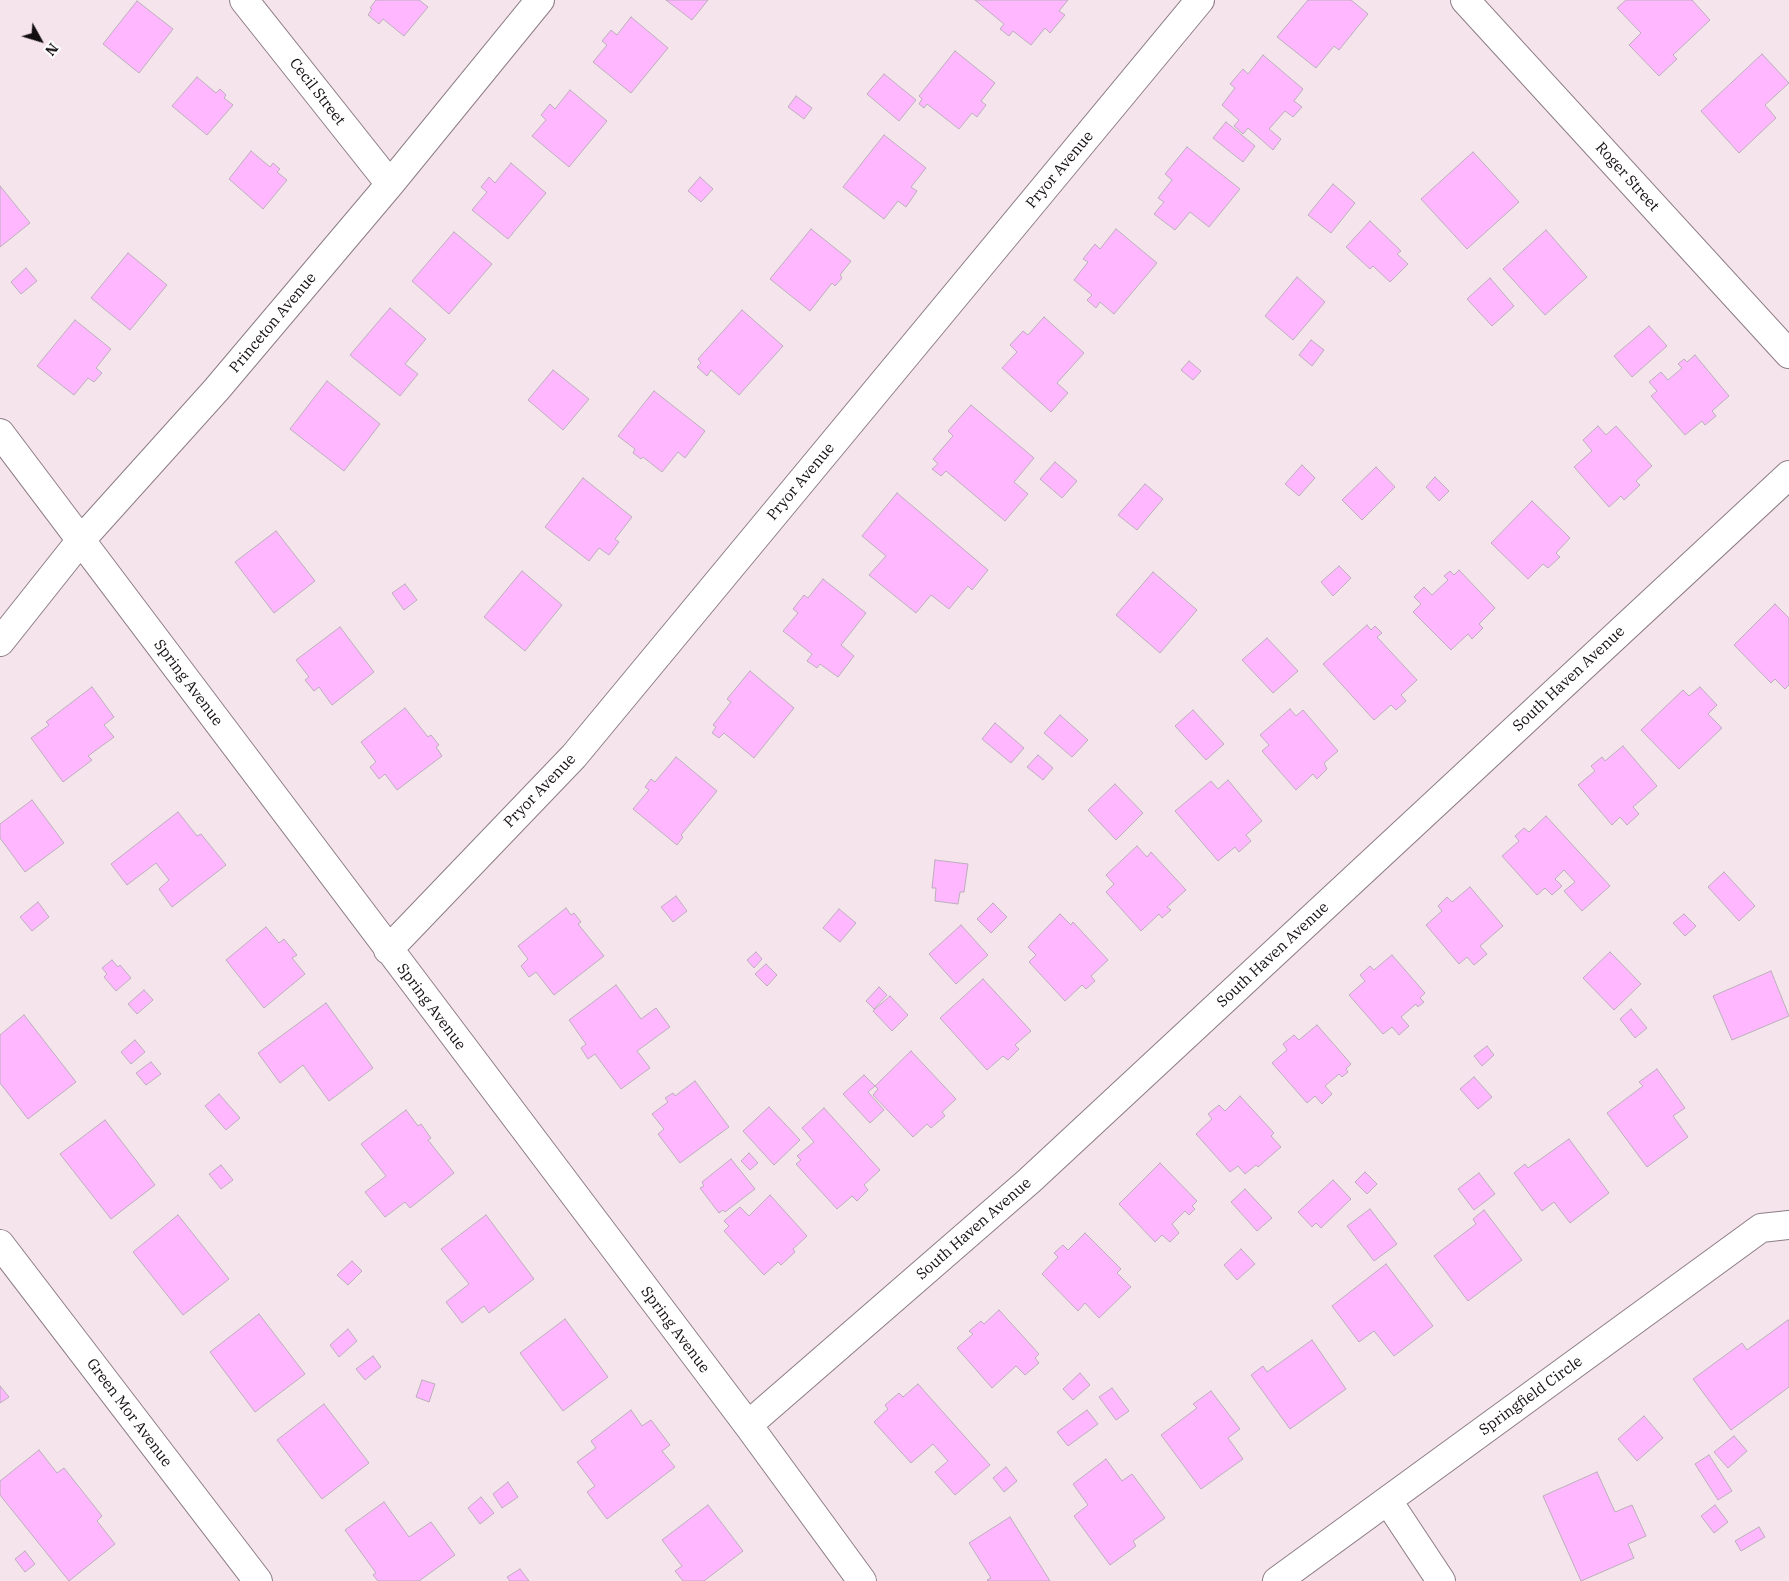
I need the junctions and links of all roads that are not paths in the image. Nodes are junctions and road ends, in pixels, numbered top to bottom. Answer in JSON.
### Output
{"nodes":[{"id":1,"x":244,"y":0,"type":"edge"},
{"id":2,"x":540,"y":0,"type":"edge"},
{"id":3,"x":1200,"y":0,"type":"edge"},
{"id":4,"x":1465,"y":0,"type":"edge"},
{"id":5,"x":390,"y":184,"type":"junction"},
{"id":6,"x":1789,"y":354,"type":"edge"},
{"id":7,"x":0,"y":434,"type":"edge"},
{"id":8,"x":1789,"y":475,"type":"edge"},
{"id":9,"x":81,"y":540,"type":"junction"},
{"id":10,"x":0,"y":642,"type":"edge"},
{"id":11,"x":388,"y":950,"type":"junction"},
{"id":12,"x":1789,"y":1225,"type":"edge"},
{"id":13,"x":0,"y":1244,"type":"edge"},
{"id":14,"x":748,"y":1425,"type":"junction"},
{"id":15,"x":1388,"y":1501,"type":"junction"},
{"id":16,"x":258,"y":1581,"type":"edge"},
{"id":17,"x":862,"y":1581,"type":"edge"},
{"id":18,"x":1277,"y":1581,"type":"edge"},
{"id":19,"x":1441,"y":1581,"type":"edge"}],
"edges":[{"from":1,"to":5,"type":"street","name":"Cecil Street"},
{"from":2,"to":5,"type":"street","name":"Princeton Avenue"},
{"from":3,"to":11,"type":"street","name":"Pryor Avenue"},
{"from":4,"to":6,"type":"street","name":"Roger Street"},
{"from":5,"to":9,"type":"street","name":"Princeton Avenue"},
{"from":7,"to":9,"type":"street","name":"Spring Avenue"},
{"from":8,"to":14,"type":"street","name":"South Haven Avenue"},
{"from":9,"to":10,"type":"street","name":"Princeton Avenue"},
{"from":9,"to":11,"type":"street","name":"Spring Avenue"},
{"from":11,"to":14,"type":"street","name":"Spring Avenue"},
{"from":12,"to":15,"type":"street","name":"Springfield Circle"},
{"from":13,"to":16,"type":"street","name":"Green Mor Avenue"},
{"from":14,"to":17,"type":"street","name":"Spring Avenue"},
{"from":15,"to":18,"type":"street","name":"Springfield Circle"},
{"from":15,"to":19,"type":"street"}]}
